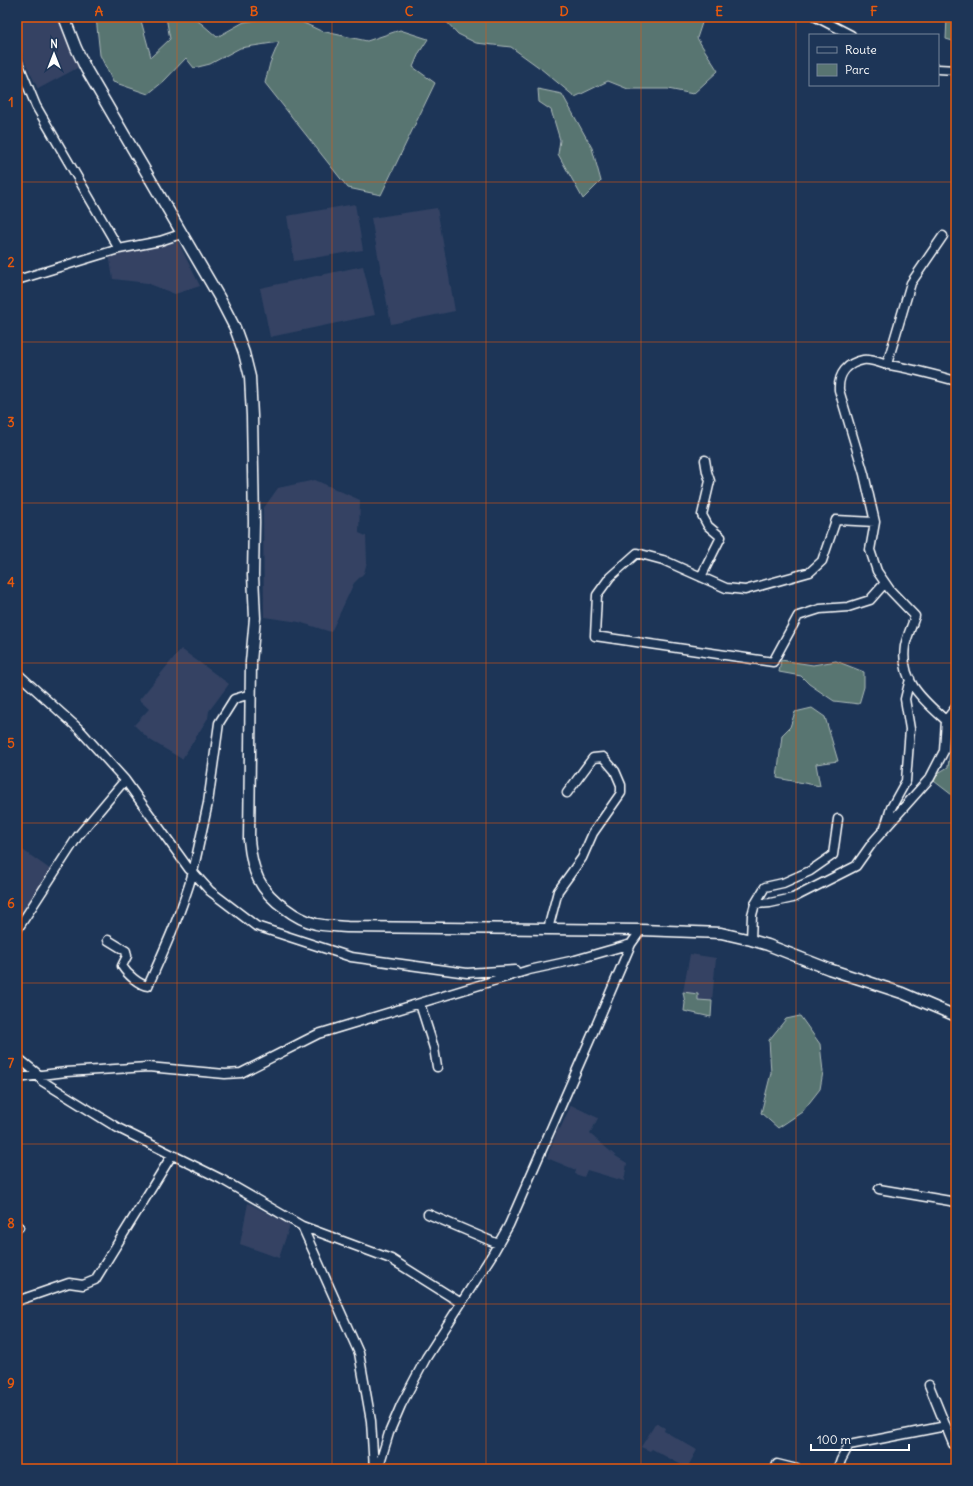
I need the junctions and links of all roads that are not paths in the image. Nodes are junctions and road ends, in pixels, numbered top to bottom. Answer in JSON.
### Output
{"nodes":[{"id":1,"x":64,"y":17,"type":"edge"},
{"id":2,"x":816,"y":17,"type":"edge"},
{"id":3,"x":849,"y":34,"type":"edge"},
{"id":4,"x":17,"y":60,"type":"edge"},
{"id":5,"x":939,"y":69,"type":"edge"},
{"id":6,"x":956,"y":70,"type":"edge"},
{"id":7,"x":181,"y":234,"type":"junction"},
{"id":8,"x":943,"y":236,"type":"dead end"},
{"id":9,"x":119,"y":249,"type":"junction"},
{"id":10,"x":17,"y":280,"type":"edge"},
{"id":11,"x":887,"y":364,"type":"junction"},
{"id":12,"x":956,"y":380,"type":"edge"},
{"id":13,"x":705,"y":460,"type":"dead end"},
{"id":14,"x":875,"y":522,"type":"junction"},
{"id":15,"x":701,"y":577,"type":"junction"},
{"id":16,"x":885,"y":583,"type":"junction"},
{"id":17,"x":17,"y":673,"type":"edge"},
{"id":18,"x":910,"y":679,"type":"junction"},
{"id":19,"x":251,"y":694,"type":"junction"},
{"id":20,"x":956,"y":707,"type":"edge"},
{"id":21,"x":946,"y":720,"type":"junction"},
{"id":22,"x":956,"y":730,"type":"edge"},
{"id":23,"x":125,"y":780,"type":"junction"},
{"id":24,"x":567,"y":793,"type":"dead end"},
{"id":25,"x":838,"y":820,"type":"dead end"},
{"id":26,"x":884,"y":829,"type":"junction"},
{"id":27,"x":193,"y":872,"type":"junction"},
{"id":28,"x":755,"y":904,"type":"junction"},
{"id":29,"x":548,"y":929,"type":"junction"},
{"id":30,"x":17,"y":930,"type":"edge"},
{"id":31,"x":641,"y":930,"type":"junction"},
{"id":32,"x":108,"y":940,"type":"dead end"},
{"id":33,"x":751,"y":940,"type":"junction"},
{"id":34,"x":631,"y":944,"type":"junction"},
{"id":35,"x":529,"y":970,"type":"junction"},
{"id":36,"x":420,"y":1004,"type":"junction"},
{"id":37,"x":956,"y":1016,"type":"edge"},
{"id":38,"x":17,"y":1057,"type":"edge"},
{"id":39,"x":437,"y":1067,"type":"dead end"},
{"id":40,"x":38,"y":1074,"type":"junction"},
{"id":41,"x":17,"y":1078,"type":"edge"},
{"id":42,"x":172,"y":1155,"type":"junction"},
{"id":43,"x":879,"y":1189,"type":"dead end"},
{"id":44,"x":956,"y":1202,"type":"edge"},
{"id":45,"x":428,"y":1214,"type":"dead end"},
{"id":46,"x":302,"y":1226,"type":"junction"},
{"id":47,"x":498,"y":1244,"type":"junction"},
{"id":48,"x":17,"y":1301,"type":"edge"},
{"id":49,"x":461,"y":1303,"type":"junction"},
{"id":50,"x":929,"y":1385,"type":"dead end"},
{"id":51,"x":946,"y":1426,"type":"junction"},
{"id":52,"x":956,"y":1444,"type":"edge"},
{"id":53,"x":374,"y":1469,"type":"edge"},
{"id":54,"x":378,"y":1469,"type":"edge"},
{"id":55,"x":776,"y":1469,"type":"edge"},
{"id":56,"x":797,"y":1469,"type":"edge"},
{"id":57,"x":838,"y":1469,"type":"edge"}],
"edges":[{"from":1,"to":7,"type":"main road"},
{"from":2,"to":3,"type":"street"},
{"from":4,"to":9,"type":"street"},
{"from":5,"to":6,"type":"street"},
{"from":7,"to":9,"type":"street"},
{"from":7,"to":19,"type":"main road"},
{"from":8,"to":11,"type":"street"},
{"from":9,"to":10,"type":"street"},
{"from":11,"to":12,"type":"street"},
{"from":11,"to":14,"type":"street"},
{"from":13,"to":15,"type":"street"},
{"from":14,"to":15,"type":"street"},
{"from":14,"to":16,"type":"street"},
{"from":15,"to":16,"type":"street"},
{"from":16,"to":18,"type":"street"},
{"from":17,"to":23,"type":"street"},
{"from":18,"to":21,"type":"street"},
{"from":18,"to":26,"type":"street"},
{"from":19,"to":27,"type":"street"},
{"from":19,"to":29,"type":"main road"},
{"from":20,"to":21,"type":"street"},
{"from":21,"to":22,"type":"street"},
{"from":21,"to":26,"type":"street"},
{"from":23,"to":27,"type":"street"},
{"from":23,"to":30,"type":"street"},
{"from":24,"to":29,"type":"street"},
{"from":25,"to":28,"type":"street"},
{"from":26,"to":28,"type":"street"},
{"from":27,"to":32,"type":"street"},
{"from":27,"to":35,"type":"street"},
{"from":28,"to":33,"type":"street"},
{"from":29,"to":31,"type":"main road"},
{"from":31,"to":33,"type":"main road"},
{"from":31,"to":34,"type":"street"},
{"from":33,"to":37,"type":"main road"},
{"from":34,"to":35,"type":"street"},
{"from":34,"to":47,"type":"street"},
{"from":35,"to":36,"type":"street"},
{"from":36,"to":39,"type":"street"},
{"from":36,"to":40,"type":"street"},
{"from":38,"to":40,"type":"street"},
{"from":40,"to":41,"type":"street"},
{"from":40,"to":42,"type":"street"},
{"from":42,"to":46,"type":"street"},
{"from":42,"to":48,"type":"street"},
{"from":43,"to":44,"type":"street"},
{"from":45,"to":47,"type":"street"},
{"from":46,"to":49,"type":"street"},
{"from":46,"to":53,"type":"street"},
{"from":47,"to":49,"type":"street"},
{"from":49,"to":54,"type":"street"},
{"from":50,"to":51,"type":"street"},
{"from":51,"to":52,"type":"street"},
{"from":51,"to":57,"type":"street"},
{"from":55,"to":56,"type":"street"}]}
